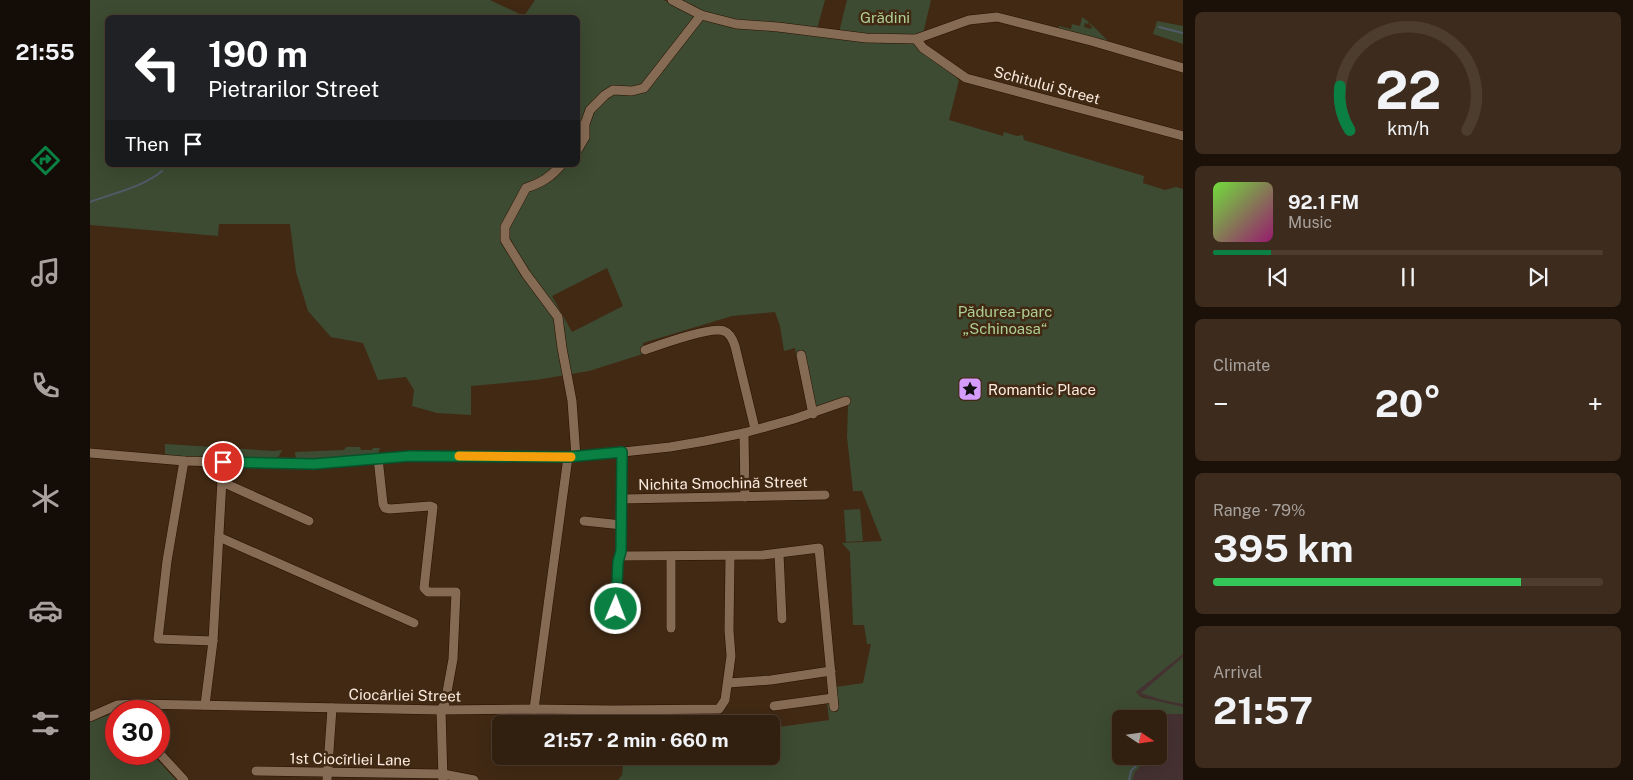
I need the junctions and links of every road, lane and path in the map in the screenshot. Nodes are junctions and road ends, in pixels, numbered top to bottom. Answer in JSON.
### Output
{"nodes":[{"id":1,"x":672,"y":0,"type":"edge"},
{"id":2,"x":701,"y":15,"type":"junction"},
{"id":3,"x":916,"y":39,"type":"junction"},
{"id":4,"x":1183,"y":68,"type":"edge"},
{"id":5,"x":1183,"y":136,"type":"edge"},
{"id":6,"x":580,"y":146,"type":"edge"},
{"id":7,"x":559,"y":167,"type":"edge"},
{"id":8,"x":645,"y":350,"type":"dead end"},
{"id":9,"x":801,"y":355,"type":"dead end"},
{"id":10,"x":846,"y":401,"type":"dead end"},
{"id":11,"x":813,"y":414,"type":"junction"},
{"id":12,"x":755,"y":429,"type":"junction"},
{"id":13,"x":744,"y":433,"type":"junction"},
{"id":14,"x":622,"y":452,"type":"junction"},
{"id":15,"x":90,"y":453,"type":"edge"},
{"id":16,"x":572,"y":457,"type":"junction"},
{"id":17,"x":378,"y":458,"type":"junction"},
{"id":18,"x":184,"y":461,"type":"junction"},
{"id":19,"x":223,"y":462,"type":"junction"},
{"id":20,"x":222,"y":482,"type":"junction"},
{"id":21,"x":825,"y":495,"type":"dead end"},
{"id":22,"x":745,"y":498,"type":"junction"},
{"id":23,"x":621,"y":499,"type":"junction"},
{"id":24,"x":584,"y":521,"type":"dead end"},
{"id":25,"x":308,"y":522,"type":"dead end"},
{"id":26,"x":622,"y":525,"type":"junction"},
{"id":27,"x":219,"y":537,"type":"junction"},
{"id":28,"x":778,"y":554,"type":"junction"},
{"id":29,"x":619,"y":556,"type":"junction"},
{"id":30,"x":730,"y":556,"type":"junction"},
{"id":31,"x":671,"y":557,"type":"junction"},
{"id":32,"x":616,"y":609,"type":"dead end"},
{"id":33,"x":782,"y":619,"type":"dead end"},
{"id":34,"x":414,"y":623,"type":"dead end"},
{"id":35,"x":671,"y":628,"type":"dead end"},
{"id":36,"x":213,"y":641,"type":"junction"},
{"id":37,"x":831,"y":672,"type":"junction"},
{"id":38,"x":728,"y":683,"type":"junction"},
{"id":39,"x":205,"y":705,"type":"junction"},
{"id":40,"x":170,"y":706,"type":"edge"},
{"id":41,"x":774,"y":706,"type":"dead end"},
{"id":42,"x":332,"y":708,"type":"junction"},
{"id":43,"x":534,"y":709,"type":"junction"},
{"id":44,"x":441,"y":710,"type":"junction"},
{"id":45,"x":105,"y":712,"type":"edge"},
{"id":46,"x":90,"y":717,"type":"edge"},
{"id":47,"x":170,"y":765,"type":"edge"},
{"id":48,"x":256,"y":771,"type":"dead end"},
{"id":49,"x":327,"y":776,"type":"edge"},
{"id":50,"x":361,"y":777,"type":"edge"},
{"id":51,"x":443,"y":777,"type":"edge"},
{"id":52,"x":184,"y":780,"type":"edge"},
{"id":53,"x":474,"y":780,"type":"edge"}],
"edges":[{"from":1,"to":2,"type":"street"},
{"from":2,"to":3,"type":"street"},
{"from":2,"to":6,"type":"street"},
{"from":3,"to":4,"type":"street"},
{"from":3,"to":5,"type":"street","name":"Schitului Street"},
{"from":7,"to":16,"type":"street"},
{"from":8,"to":12,"type":"street"},
{"from":9,"to":11,"type":"street"},
{"from":10,"to":11,"type":"street"},
{"from":11,"to":12,"type":"street"},
{"from":12,"to":13,"type":"street"},
{"from":13,"to":14,"type":"street"},
{"from":13,"to":22,"type":"street"},
{"from":14,"to":16,"type":"street"},
{"from":14,"to":23,"type":"street"},
{"from":15,"to":18,"type":"street"},
{"from":16,"to":17,"type":"street"},
{"from":16,"to":43,"type":"street"},
{"from":17,"to":19,"type":"street"},
{"from":17,"to":44,"type":"street"},
{"from":18,"to":19,"type":"street"},
{"from":18,"to":36,"type":"street"},
{"from":19,"to":20,"type":"street"},
{"from":20,"to":25,"type":"street"},
{"from":20,"to":27,"type":"street"},
{"from":21,"to":22,"type":"street","name":"Nichita Smochină Street"},
{"from":22,"to":23,"type":"street","name":"Nichita Smochină Street"},
{"from":23,"to":26,"type":"street"},
{"from":24,"to":26,"type":"street"},
{"from":26,"to":29,"type":"street"},
{"from":27,"to":34,"type":"street"},
{"from":27,"to":36,"type":"street"},
{"from":28,"to":30,"type":"street"},
{"from":28,"to":33,"type":"street"},
{"from":28,"to":37,"type":"street"},
{"from":29,"to":31,"type":"street"},
{"from":29,"to":32,"type":"street"},
{"from":30,"to":31,"type":"street"},
{"from":30,"to":38,"type":"street"},
{"from":31,"to":35,"type":"street"},
{"from":36,"to":39,"type":"street"},
{"from":37,"to":38,"type":"street"},
{"from":37,"to":41,"type":"street"},
{"from":38,"to":43,"type":"street","name":"Ciocârliei Street"},
{"from":39,"to":40,"type":"street","name":"Ciocârliei Street"},
{"from":39,"to":42,"type":"street","name":"Ciocârliei Street"},
{"from":42,"to":44,"type":"street","name":"Ciocârliei Street"},
{"from":42,"to":49,"type":"street"},
{"from":43,"to":44,"type":"street","name":"Ciocârliei Street"},
{"from":44,"to":51,"type":"street"},
{"from":45,"to":46,"type":"street","name":"Ciocârliei Street"},
{"from":47,"to":52,"type":"street"},
{"from":48,"to":49,"type":"street","name":"1st Ciocîrliei Lane"},
{"from":49,"to":50,"type":"street","name":"1st Ciocîrliei Lane"},
{"from":50,"to":51,"type":"street","name":"1st Ciocîrliei Lane"},
{"from":51,"to":53,"type":"street","name":"1st Ciocîrliei Lane"}]}
